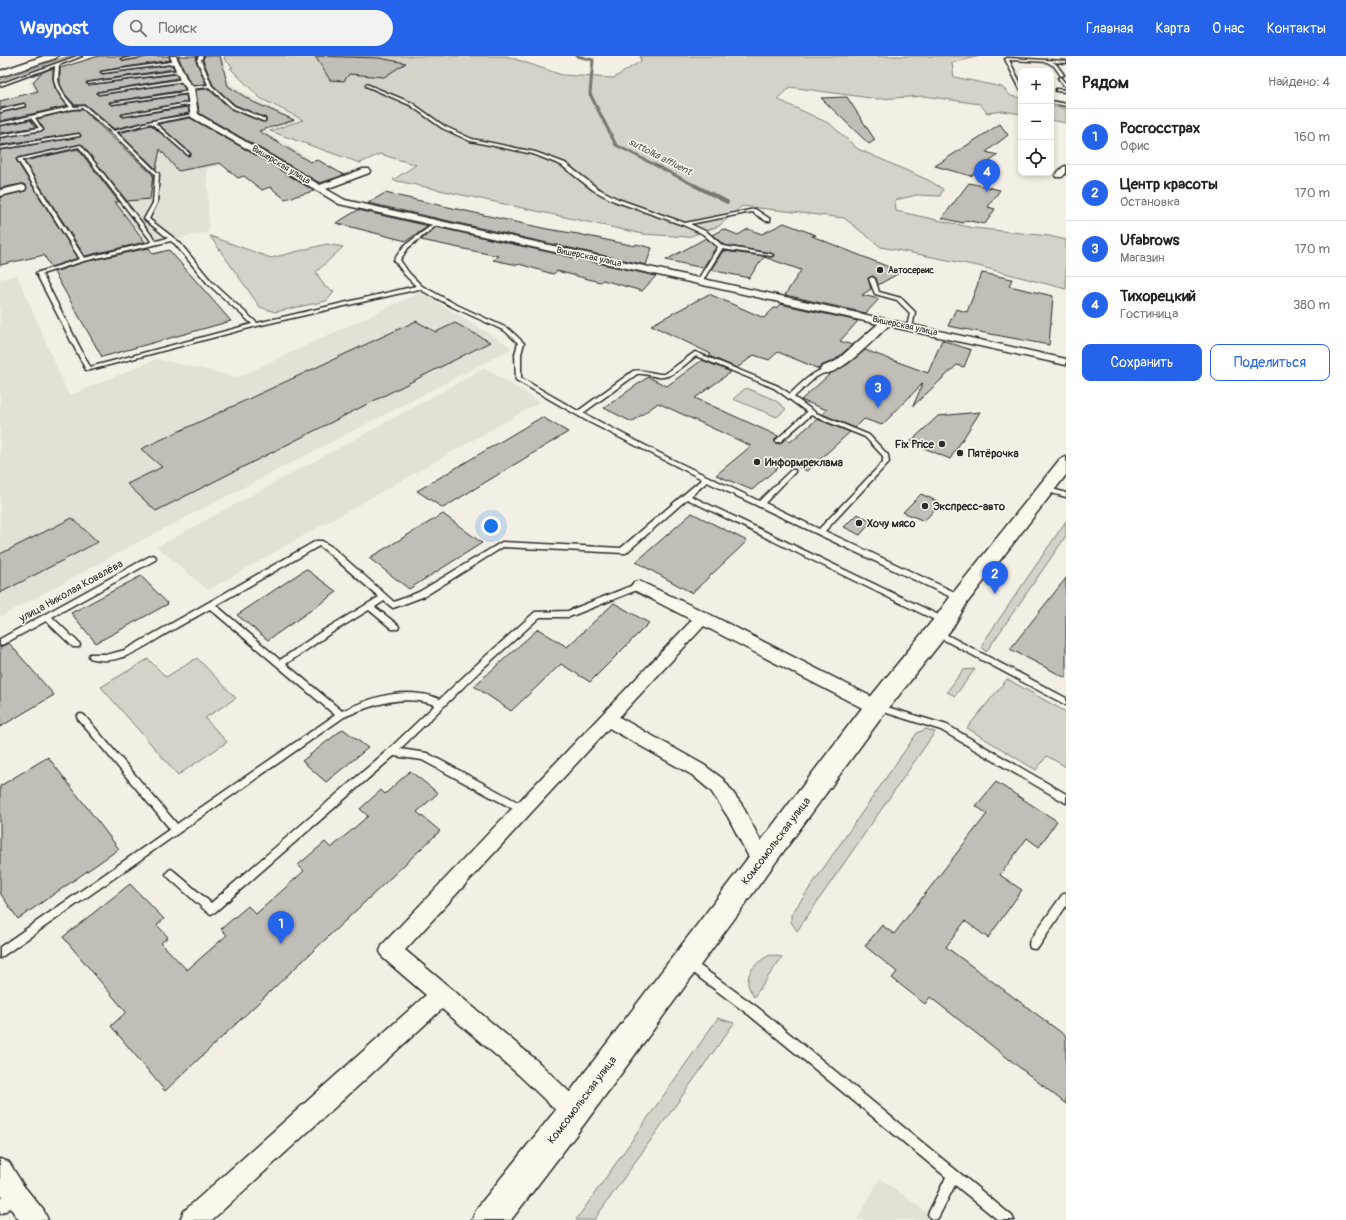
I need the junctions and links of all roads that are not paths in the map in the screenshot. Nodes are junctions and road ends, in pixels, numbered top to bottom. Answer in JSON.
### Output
{"nodes":[{"id":1,"x":80,"y":56,"type":"edge"},
{"id":2,"x":145,"y":56,"type":"edge"},
{"id":3,"x":201,"y":56,"type":"edge"},
{"id":4,"x":124,"y":59,"type":"dead end"},
{"id":5,"x":55,"y":60,"type":"edge"},
{"id":6,"x":1049,"y":62,"type":"junction"},
{"id":7,"x":1066,"y":62,"type":"edge"},
{"id":8,"x":177,"y":63,"type":"edge"},
{"id":9,"x":103,"y":72,"type":"dead end"},
{"id":10,"x":0,"y":74,"type":"edge"},
{"id":11,"x":1018,"y":82,"type":"edge"},
{"id":12,"x":89,"y":83,"type":"dead end"},
{"id":13,"x":0,"y":85,"type":"edge"},
{"id":14,"x":367,"y":85,"type":"dead end"},
{"id":15,"x":210,"y":86,"type":"junction"},
{"id":16,"x":188,"y":87,"type":"junction"},
{"id":17,"x":1066,"y":87,"type":"edge"},
{"id":18,"x":1057,"y":90,"type":"dead end"},
{"id":19,"x":1066,"y":91,"type":"edge"},
{"id":20,"x":99,"y":93,"type":"dead end"},
{"id":21,"x":112,"y":103,"type":"dead end"},
{"id":22,"x":193,"y":103,"type":"junction"},
{"id":23,"x":1054,"y":103,"type":"edge"},
{"id":24,"x":24,"y":105,"type":"dead end"},
{"id":25,"x":1066,"y":105,"type":"edge"},
{"id":26,"x":73,"y":108,"type":"junction"},
{"id":27,"x":0,"y":111,"type":"edge"},
{"id":28,"x":124,"y":115,"type":"dead end"},
{"id":29,"x":194,"y":115,"type":"junction"},
{"id":30,"x":32,"y":117,"type":"junction"},
{"id":31,"x":264,"y":120,"type":"dead end"},
{"id":32,"x":152,"y":122,"type":"junction"},
{"id":33,"x":0,"y":124,"type":"edge"},
{"id":34,"x":113,"y":132,"type":"junction"},
{"id":35,"x":79,"y":135,"type":"dead end"},
{"id":36,"x":0,"y":136,"type":"edge"},
{"id":37,"x":0,"y":148,"type":"edge"},
{"id":38,"x":188,"y":154,"type":"dead end"},
{"id":39,"x":1066,"y":169,"type":"edge"},
{"id":40,"x":366,"y":170,"type":"dead end"},
{"id":41,"x":1059,"y":175,"type":"dead end"},
{"id":42,"x":22,"y":188,"type":"dead end"},
{"id":43,"x":320,"y":188,"type":"junction"},
{"id":44,"x":0,"y":193,"type":"edge"},
{"id":45,"x":768,"y":220,"type":"dead end"},
{"id":46,"x":436,"y":223,"type":"junction"},
{"id":47,"x":685,"y":224,"type":"junction"},
{"id":48,"x":172,"y":239,"type":"junction"},
{"id":49,"x":155,"y":243,"type":"junction"},
{"id":50,"x":721,"y":247,"type":"junction"},
{"id":51,"x":771,"y":255,"type":"dead end"},
{"id":52,"x":83,"y":260,"type":"junction"},
{"id":53,"x":872,"y":279,"type":"dead end"},
{"id":54,"x":700,"y":281,"type":"junction"},
{"id":55,"x":420,"y":287,"type":"junction"},
{"id":56,"x":886,"y":322,"type":"junction"},
{"id":57,"x":256,"y":325,"type":"junction"},
{"id":58,"x":910,"y":327,"type":"junction"},
{"id":59,"x":1066,"y":362,"type":"edge"},
{"id":60,"x":826,"y":370,"type":"joint"},
{"id":61,"x":790,"y":397,"type":"junction"},
{"id":62,"x":811,"y":412,"type":"junction"},
{"id":63,"x":579,"y":413,"type":"junction"},
{"id":64,"x":778,"y":441,"type":"dead end"},
{"id":65,"x":1066,"y":463,"type":"edge"},
{"id":66,"x":793,"y":471,"type":"dead end"},
{"id":67,"x":706,"y":479,"type":"junction"},
{"id":68,"x":1056,"y":492,"type":"edge"},
{"id":69,"x":686,"y":496,"type":"junction"},
{"id":70,"x":760,"y":504,"type":"junction"},
{"id":71,"x":820,"y":532,"type":"junction"},
{"id":72,"x":152,"y":558,"type":"dead end"},
{"id":73,"x":639,"y":586,"type":"joint"},
{"id":74,"x":385,"y":598,"type":"junction"},
{"id":75,"x":960,"y":598,"type":"junction"},
{"id":76,"x":210,"y":605,"type":"junction"},
{"id":77,"x":370,"y":607,"type":"junction"},
{"id":78,"x":47,"y":617,"type":"junction"},
{"id":79,"x":703,"y":618,"type":"junction"},
{"id":80,"x":395,"y":627,"type":"dead end"},
{"id":81,"x":941,"y":627,"type":"junction"},
{"id":82,"x":0,"y":643,"type":"edge"},
{"id":83,"x":76,"y":646,"type":"dead end"},
{"id":84,"x":92,"y":656,"type":"dead end"},
{"id":85,"x":280,"y":664,"type":"junction"},
{"id":86,"x":1066,"y":702,"type":"edge"},
{"id":87,"x":441,"y":703,"type":"junction"},
{"id":88,"x":876,"y":707,"type":"junction"},
{"id":89,"x":341,"y":715,"type":"junction"},
{"id":90,"x":81,"y":717,"type":"dead end"},
{"id":91,"x":606,"y":719,"type":"junction"},
{"id":92,"x":392,"y":752,"type":"junction"},
{"id":93,"x":1066,"y":799,"type":"edge"},
{"id":94,"x":522,"y":809,"type":"junction"},
{"id":95,"x":176,"y":830,"type":"junction"},
{"id":96,"x":761,"y":861,"type":"junction"},
{"id":97,"x":171,"y":874,"type":"dead end"},
{"id":98,"x":1066,"y":898,"type":"edge"},
{"id":99,"x":1034,"y":944,"type":"dead end"},
{"id":100,"x":0,"y":953,"type":"edge"},
{"id":101,"x":687,"y":961,"type":"junction"},
{"id":102,"x":442,"y":995,"type":"junction"},
{"id":103,"x":574,"y":1112,"type":"junction"},
{"id":104,"x":0,"y":1171,"type":"edge"},
{"id":105,"x":953,"y":1176,"type":"junction"},
{"id":106,"x":7,"y":1201,"type":"edge"},
{"id":107,"x":934,"y":1214,"type":"dead end"},
{"id":108,"x":35,"y":1220,"type":"edge"},
{"id":109,"x":193,"y":1220,"type":"edge"},
{"id":110,"x":489,"y":1220,"type":"edge"},
{"id":111,"x":1008,"y":1220,"type":"edge"}],
"edges":[{"from":1,"to":5,"type":"lane"},
{"from":2,"to":4,"type":"lane"},
{"from":3,"to":15,"type":"lane"},
{"from":5,"to":10,"type":"main road"},
{"from":5,"to":13,"type":"lane"},
{"from":5,"to":26,"type":"lane"},
{"from":6,"to":7,"type":"lane"},
{"from":6,"to":11,"type":"lane"},
{"from":6,"to":17,"type":"lane"},
{"from":8,"to":9,"type":"lane"},
{"from":8,"to":12,"type":"lane"},
{"from":8,"to":16,"type":"street"},
{"from":14,"to":47,"type":"lane"},
{"from":15,"to":16,"type":"lane"},
{"from":15,"to":31,"type":"lane"},
{"from":16,"to":20,"type":"lane"},
{"from":16,"to":21,"type":"lane"},
{"from":16,"to":22,"type":"street"},
{"from":18,"to":19,"type":"lane"},
{"from":22,"to":28,"type":"lane"},
{"from":22,"to":29,"type":"street"},
{"from":23,"to":25,"type":"lane"},
{"from":24,"to":27,"type":"lane"},
{"from":26,"to":30,"type":"lane"},
{"from":26,"to":34,"type":"lane"},
{"from":29,"to":32,"type":"lane"},
{"from":29,"to":43,"type":"street","name":"Вишерская улица"},
{"from":30,"to":33,"type":"lane"},
{"from":30,"to":36,"type":"lane"},
{"from":32,"to":34,"type":"lane"},
{"from":32,"to":38,"type":"lane"},
{"from":34,"to":48,"type":"lane"},
{"from":35,"to":37,"type":"lane"},
{"from":39,"to":41,"type":"street"},
{"from":40,"to":43,"type":"street"},
{"from":42,"to":44,"type":"street"},
{"from":43,"to":46,"type":"street","name":"Вишерская улица"},
{"from":45,"to":47,"type":"lane"},
{"from":46,"to":54,"type":"street","name":"Вишерская улица"},
{"from":46,"to":55,"type":"lane"},
{"from":47,"to":50,"type":"lane"},
{"from":48,"to":49,"type":"lane"},
{"from":48,"to":57,"type":"lane"},
{"from":49,"to":52,"type":"lane"},
{"from":49,"to":52,"type":"lane"},
{"from":50,"to":51,"type":"lane"},
{"from":50,"to":54,"type":"lane"},
{"from":52,"to":57,"type":"lane"},
{"from":53,"to":58,"type":"lane"},
{"from":54,"to":56,"type":"street","name":"Вишерская улица"},
{"from":55,"to":57,"type":"lane"},
{"from":55,"to":63,"type":"lane"},
{"from":56,"to":58,"type":"street","name":"Вишерская улица"},
{"from":56,"to":60,"type":"street"},
{"from":58,"to":59,"type":"street","name":"Вишерская улица"},
{"from":60,"to":61,"type":"lane"},
{"from":61,"to":62,"type":"lane"},
{"from":61,"to":63,"type":"lane"},
{"from":62,"to":64,"type":"lane"},
{"from":62,"to":71,"type":"lane"},
{"from":63,"to":67,"type":"lane"},
{"from":65,"to":68,"type":"main road","name":"Комсомольская улица"},
{"from":66,"to":70,"type":"lane"},
{"from":67,"to":69,"type":"lane"},
{"from":67,"to":70,"type":"lane"},
{"from":68,"to":75,"type":"main road","name":"Комсомольская улица"},
{"from":69,"to":74,"type":"lane"},
{"from":69,"to":81,"type":"lane"},
{"from":70,"to":71,"type":"lane"},
{"from":71,"to":75,"type":"lane"},
{"from":72,"to":78,"type":"lane","name":"улица Николая Ковалёва"},
{"from":73,"to":79,"type":"street"},
{"from":73,"to":87,"type":"lane"},
{"from":74,"to":76,"type":"lane"},
{"from":74,"to":77,"type":"lane"},
{"from":75,"to":81,"type":"main road","name":"Комсомольская улица"},
{"from":76,"to":84,"type":"lane"},
{"from":76,"to":85,"type":"lane"},
{"from":77,"to":80,"type":"lane"},
{"from":77,"to":85,"type":"lane"},
{"from":78,"to":82,"type":"lane","name":"улица Николая Ковалёва"},
{"from":78,"to":83,"type":"lane"},
{"from":79,"to":88,"type":"street"},
{"from":79,"to":91,"type":"street"},
{"from":81,"to":86,"type":"lane"},
{"from":81,"to":88,"type":"main road","name":"Комсомольская улица"},
{"from":85,"to":89,"type":"lane"},
{"from":87,"to":89,"type":"lane"},
{"from":87,"to":92,"type":"lane"},
{"from":88,"to":93,"type":"lane"},
{"from":88,"to":96,"type":"main road","name":"Комсомольская улица"},
{"from":89,"to":95,"type":"lane"},
{"from":90,"to":95,"type":"lane"},
{"from":91,"to":94,"type":"street"},
{"from":91,"to":96,"type":"street"},
{"from":92,"to":94,"type":"lane"},
{"from":92,"to":97,"type":"lane"},
{"from":94,"to":102,"type":"street"},
{"from":95,"to":100,"type":"lane"},
{"from":96,"to":101,"type":"main road","name":"Комсомольская улица"},
{"from":98,"to":99,"type":"lane"},
{"from":101,"to":103,"type":"main road","name":"Комсомольская улица"},
{"from":101,"to":105,"type":"lane"},
{"from":102,"to":103,"type":"street"},
{"from":102,"to":109,"type":"street"},
{"from":103,"to":110,"type":"main road","name":"Комсомольская улица"},
{"from":104,"to":106,"type":"street"},
{"from":105,"to":107,"type":"lane"},
{"from":105,"to":111,"type":"lane"},
{"from":106,"to":108,"type":"street"}]}
